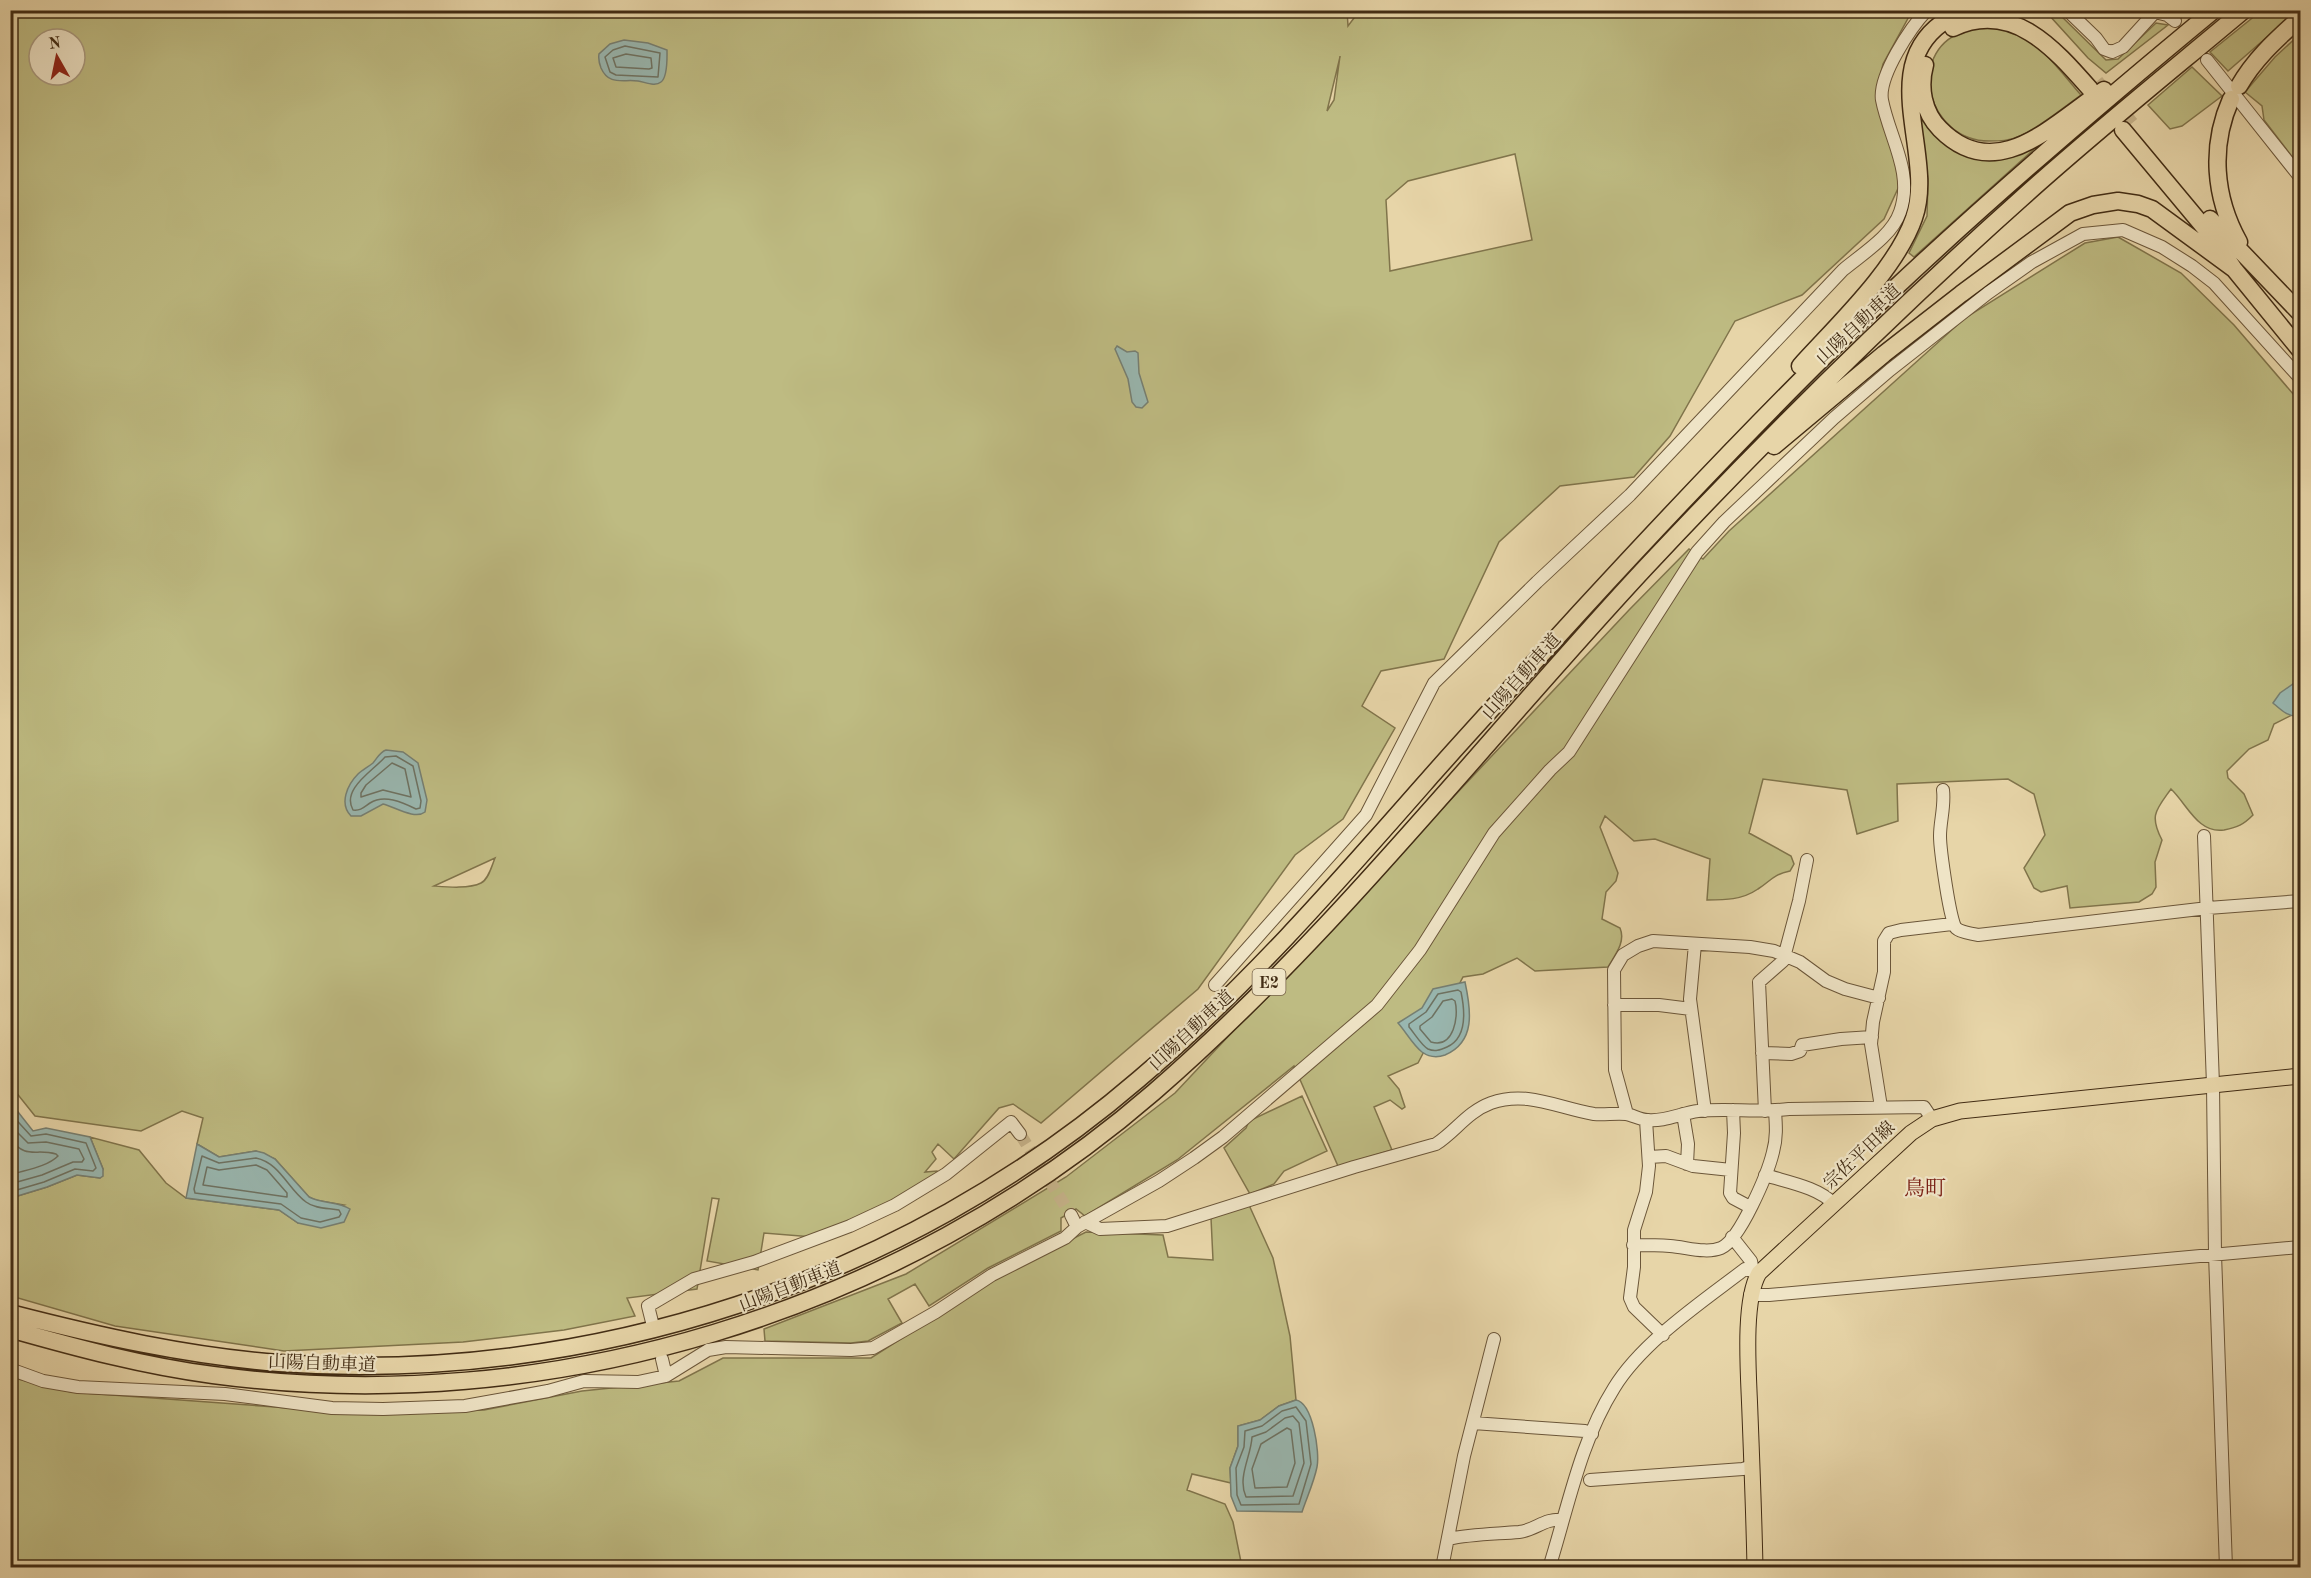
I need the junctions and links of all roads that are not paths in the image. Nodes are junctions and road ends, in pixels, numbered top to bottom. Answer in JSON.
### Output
{"nodes":[{"id":1,"x":1927,"y":10,"type":"edge"},
{"id":2,"x":1967,"y":10,"type":"edge"},
{"id":3,"x":2004,"y":10,"type":"edge"},
{"id":4,"x":2067,"y":10,"type":"edge"},
{"id":5,"x":2214,"y":10,"type":"edge"},
{"id":6,"x":2244,"y":10,"type":"edge"},
{"id":7,"x":2301,"y":18,"type":"edge"},
{"id":8,"x":2175,"y":21,"type":"dead end"},
{"id":9,"x":2162,"y":53,"type":"junction"},
{"id":10,"x":2207,"y":60,"type":"dead end"},
{"id":11,"x":2301,"y":177,"type":"edge"},
{"id":12,"x":2248,"y":259,"type":"junction"},
{"id":13,"x":2234,"y":269,"type":"junction"},
{"id":14,"x":2301,"y":313,"type":"edge"},
{"id":15,"x":2301,"y":350,"type":"edge"},
{"id":16,"x":2301,"y":378,"type":"edge"},
{"id":17,"x":1745,"y":462,"type":"junction"},
{"id":18,"x":1665,"y":520,"type":"junction"},
{"id":19,"x":1943,"y":790,"type":"dead end"},
{"id":20,"x":2204,"y":836,"type":"dead end"},
{"id":21,"x":1806,"y":860,"type":"dead end"},
{"id":22,"x":2301,"y":901,"type":"edge"},
{"id":23,"x":2208,"y":908,"type":"junction"},
{"id":24,"x":1952,"y":924,"type":"junction"},
{"id":25,"x":1695,"y":944,"type":"junction"},
{"id":26,"x":1784,"y":956,"type":"junction"},
{"id":27,"x":1215,"y":985,"type":"dead end"},
{"id":28,"x":1879,"y":998,"type":"junction"},
{"id":29,"x":1614,"y":1005,"type":"junction"},
{"id":30,"x":1691,"y":1008,"type":"junction"},
{"id":31,"x":1872,"y":1037,"type":"junction"},
{"id":32,"x":1762,"y":1053,"type":"junction"},
{"id":33,"x":2301,"y":1076,"type":"edge"},
{"id":34,"x":2212,"y":1084,"type":"junction"},
{"id":35,"x":1881,"y":1107,"type":"junction"},
{"id":36,"x":1732,"y":1110,"type":"junction"},
{"id":37,"x":1705,"y":1111,"type":"junction"},
{"id":38,"x":1770,"y":1111,"type":"junction"},
{"id":39,"x":1627,"y":1114,"type":"junction"},
{"id":40,"x":1683,"y":1114,"type":"junction"},
{"id":41,"x":1932,"y":1119,"type":"junction"},
{"id":42,"x":1646,"y":1120,"type":"junction"},
{"id":43,"x":1020,"y":1134,"type":"dead end"},
{"id":44,"x":1649,"y":1157,"type":"junction"},
{"id":45,"x":1687,"y":1164,"type":"junction"},
{"id":46,"x":1731,"y":1170,"type":"junction"},
{"id":47,"x":1765,"y":1175,"type":"junction"},
{"id":48,"x":1834,"y":1204,"type":"junction"},
{"id":49,"x":1750,"y":1207,"type":"junction"},
{"id":50,"x":1071,"y":1215,"type":"tunnel mouth"},
{"id":51,"x":1081,"y":1225,"type":"junction"},
{"id":52,"x":1732,"y":1237,"type":"junction"},
{"id":53,"x":1633,"y":1245,"type":"junction"},
{"id":54,"x":2301,"y":1247,"type":"edge"},
{"id":55,"x":2215,"y":1254,"type":"junction"},
{"id":56,"x":1756,"y":1272,"type":"junction"},
{"id":57,"x":1750,"y":1295,"type":"junction"},
{"id":58,"x":10,"y":1313,"type":"edge"},
{"id":59,"x":652,"y":1322,"type":"dead end"},
{"id":60,"x":10,"y":1329,"type":"edge"},
{"id":61,"x":1663,"y":1335,"type":"junction"},
{"id":62,"x":1494,"y":1339,"type":"dead end"},
{"id":63,"x":662,"y":1359,"type":"dead end"},
{"id":64,"x":10,"y":1370,"type":"edge"},
{"id":65,"x":666,"y":1376,"type":"junction"},
{"id":66,"x":1473,"y":1423,"type":"junction"},
{"id":67,"x":1592,"y":1434,"type":"junction"},
{"id":68,"x":1752,"y":1466,"type":"junction"},
{"id":69,"x":1590,"y":1480,"type":"dead end"},
{"id":70,"x":1563,"y":1520,"type":"junction"},
{"id":71,"x":1448,"y":1539,"type":"junction"},
{"id":72,"x":1442,"y":1568,"type":"edge"},
{"id":73,"x":1549,"y":1568,"type":"edge"},
{"id":74,"x":1755,"y":1568,"type":"edge"},
{"id":75,"x":2226,"y":1568,"type":"edge"}],
"edges":[{"from":1,"to":27,"type":"street"},
{"from":2,"to":18,"type":"highway"},
{"from":3,"to":9,"type":"highway"},
{"from":4,"to":8,"type":"street"},
{"from":5,"to":9,"type":"highway","name":"山陽自動車道","number":"E2"},
{"from":6,"to":17,"type":"highway","name":"山陽自動車道","number":"E2"},
{"from":7,"to":12,"type":"highway"},
{"from":9,"to":18,"type":"highway","name":"山陽自動車道","number":"E2"},
{"from":10,"to":11,"type":"street"},
{"from":12,"to":13,"type":"highway"},
{"from":12,"to":14,"type":"highway"},
{"from":13,"to":15,"type":"highway"},
{"from":13,"to":17,"type":"highway"},
{"from":16,"to":51,"type":"street"},
{"from":17,"to":60,"type":"highway","name":"山陽自動車道","number":"E2"},
{"from":18,"to":58,"type":"highway","name":"山陽自動車道","number":"E2"},
{"from":19,"to":24,"type":"street"},
{"from":20,"to":23,"type":"street"},
{"from":21,"to":26,"type":"street"},
{"from":22,"to":23,"type":"street"},
{"from":23,"to":24,"type":"street"},
{"from":23,"to":34,"type":"street"},
{"from":24,"to":28,"type":"street"},
{"from":25,"to":26,"type":"street"},
{"from":25,"to":29,"type":"street"},
{"from":25,"to":30,"type":"street"},
{"from":26,"to":28,"type":"street"},
{"from":26,"to":32,"type":"street"},
{"from":28,"to":31,"type":"street"},
{"from":29,"to":30,"type":"street"},
{"from":29,"to":39,"type":"street"},
{"from":30,"to":37,"type":"street"},
{"from":31,"to":32,"type":"street"},
{"from":31,"to":35,"type":"street"},
{"from":32,"to":38,"type":"street"},
{"from":33,"to":34,"type":"main road","name":"宗佐平田線"},
{"from":34,"to":41,"type":"main road","name":"宗佐平田線"},
{"from":34,"to":55,"type":"street"},
{"from":35,"to":38,"type":"street"},
{"from":35,"to":41,"type":"street"},
{"from":36,"to":37,"type":"street"},
{"from":36,"to":38,"type":"street"},
{"from":36,"to":46,"type":"street"},
{"from":37,"to":40,"type":"street"},
{"from":38,"to":47,"type":"street"},
{"from":39,"to":42,"type":"street"},
{"from":39,"to":51,"type":"street"},
{"from":40,"to":42,"type":"street"},
{"from":40,"to":45,"type":"street"},
{"from":41,"to":48,"type":"main road","name":"宗佐平田線"},
{"from":42,"to":44,"type":"street"},
{"from":43,"to":59,"type":"street"},
{"from":44,"to":45,"type":"street"},
{"from":44,"to":53,"type":"street"},
{"from":45,"to":46,"type":"street"},
{"from":46,"to":49,"type":"street"},
{"from":47,"to":48,"type":"street"},
{"from":47,"to":49,"type":"street"},
{"from":48,"to":56,"type":"main road","name":"宗佐平田線"},
{"from":49,"to":52,"type":"street"},
{"from":50,"to":51,"type":"street"},
{"from":51,"to":65,"type":"street"},
{"from":52,"to":53,"type":"street"},
{"from":52,"to":56,"type":"street"},
{"from":53,"to":61,"type":"street"},
{"from":54,"to":55,"type":"street"},
{"from":55,"to":57,"type":"street"},
{"from":55,"to":75,"type":"street"},
{"from":56,"to":57,"type":"main road","name":"宗佐平田線"},
{"from":56,"to":61,"type":"street"},
{"from":57,"to":68,"type":"main road","name":"宗佐平田線"},
{"from":61,"to":67,"type":"street"},
{"from":62,"to":66,"type":"street"},
{"from":63,"to":65,"type":"street"},
{"from":64,"to":65,"type":"street"},
{"from":66,"to":67,"type":"street"},
{"from":66,"to":71,"type":"street"},
{"from":67,"to":70,"type":"street"},
{"from":68,"to":69,"type":"street"},
{"from":68,"to":74,"type":"main road","name":"宗佐平田線"},
{"from":70,"to":71,"type":"street"},
{"from":70,"to":73,"type":"street"},
{"from":71,"to":72,"type":"street"}]}
